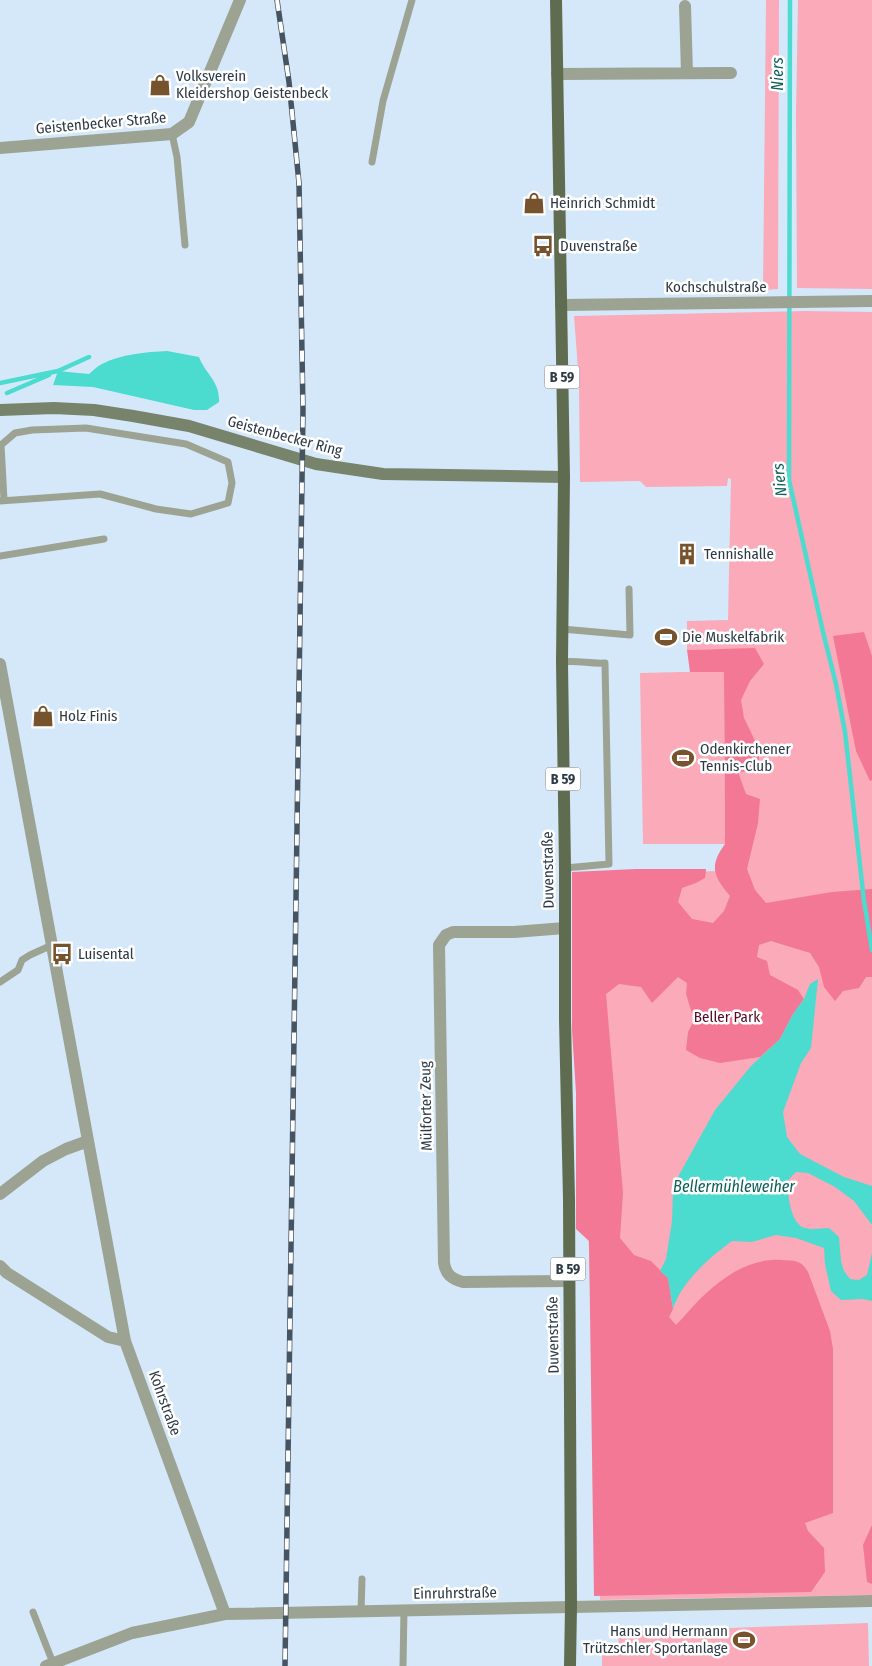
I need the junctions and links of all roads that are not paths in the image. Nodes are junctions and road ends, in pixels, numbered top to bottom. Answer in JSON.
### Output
{"nodes":[{"id":1,"x":240,"y":0,"type":"edge"},
{"id":2,"x":412,"y":0,"type":"edge"},
{"id":3,"x":556,"y":0,"type":"edge"},
{"id":4,"x":685,"y":6,"type":"dead end"},
{"id":5,"x":687,"y":73,"type":"junction"},
{"id":6,"x":731,"y":73,"type":"dead end"},
{"id":7,"x":557,"y":74,"type":"junction"},
{"id":8,"x":172,"y":134,"type":"junction"},
{"id":9,"x":0,"y":148,"type":"edge"},
{"id":10,"x":372,"y":162,"type":"dead end"},
{"id":11,"x":185,"y":245,"type":"dead end"},
{"id":12,"x":872,"y":301,"type":"edge"},
{"id":13,"x":561,"y":305,"type":"junction"},
{"id":14,"x":0,"y":410,"type":"edge"},
{"id":15,"x":564,"y":477,"type":"junction"},
{"id":16,"x":2,"y":500,"type":"edge"},
{"id":17,"x":104,"y":539,"type":"dead end"},
{"id":18,"x":0,"y":556,"type":"edge"},
{"id":19,"x":629,"y":589,"type":"dead end"},
{"id":20,"x":562,"y":629,"type":"junction"},
{"id":21,"x":562,"y":662,"type":"junction"},
{"id":22,"x":0,"y":664,"type":"edge"},
{"id":23,"x":565,"y":868,"type":"junction"},
{"id":24,"x":565,"y":928,"type":"junction"},
{"id":25,"x":52,"y":945,"type":"junction"},
{"id":26,"x":0,"y":982,"type":"edge"},
{"id":27,"x":88,"y":1142,"type":"junction"},
{"id":28,"x":0,"y":1194,"type":"edge"},
{"id":29,"x":0,"y":1266,"type":"edge"},
{"id":30,"x":568,"y":1281,"type":"junction"},
{"id":31,"x":125,"y":1341,"type":"junction"},
{"id":32,"x":362,"y":1579,"type":"dead end"},
{"id":33,"x":872,"y":1601,"type":"edge"},
{"id":34,"x":571,"y":1607,"type":"junction"},
{"id":35,"x":404,"y":1610,"type":"junction"},
{"id":36,"x":361,"y":1611,"type":"junction"},
{"id":37,"x":33,"y":1612,"type":"dead end"},
{"id":38,"x":225,"y":1614,"type":"junction"},
{"id":39,"x":50,"y":1665,"type":"edge"},
{"id":40,"x":403,"y":1666,"type":"edge"},
{"id":41,"x":570,"y":1666,"type":"edge"}],
"edges":[{"from":1,"to":8,"type":"street","name":"Geistenbecker Straße"},
{"from":2,"to":10,"type":"lane"},
{"from":3,"to":7,"type":"main road","name":"Duvenstraße","number":"B 59"},
{"from":4,"to":5,"type":"street"},
{"from":5,"to":6,"type":"street"},
{"from":5,"to":7,"type":"street"},
{"from":7,"to":13,"type":"main road","name":"Duvenstraße","number":"B 59"},
{"from":8,"to":9,"type":"street","name":"Geistenbecker Straße"},
{"from":8,"to":11,"type":"lane"},
{"from":12,"to":13,"type":"street","name":"Kochschulstraße"},
{"from":13,"to":15,"type":"main road","name":"Duvenstraße","number":"B 59"},
{"from":14,"to":15,"type":"main road","name":"Geistenbecker Ring"},
{"from":15,"to":20,"type":"main road","name":"Duvenstraße","number":"B 59"},
{"from":16,"to":16,"type":"lane"},
{"from":17,"to":18,"type":"lane"},
{"from":19,"to":20,"type":"lane"},
{"from":20,"to":21,"type":"main road","name":"Duvenstraße","number":"B 59"},
{"from":21,"to":23,"type":"main road","name":"Duvenstraße","number":"B 59"},
{"from":21,"to":23,"type":"lane"},
{"from":22,"to":25,"type":"street"},
{"from":23,"to":24,"type":"main road","name":"Duvenstraße","number":"B 59"},
{"from":24,"to":30,"type":"main road","name":"Duvenstraße","number":"B 59"},
{"from":24,"to":30,"type":"street","name":"Mülforter Zeug"},
{"from":25,"to":26,"type":"lane"},
{"from":25,"to":27,"type":"street"},
{"from":27,"to":28,"type":"street"},
{"from":27,"to":31,"type":"street"},
{"from":29,"to":31,"type":"street"},
{"from":30,"to":34,"type":"main road","name":"Duvenstraße","number":"B 59"},
{"from":31,"to":38,"type":"street","name":"Kohrstraße"},
{"from":32,"to":36,"type":"lane"},
{"from":33,"to":34,"type":"street","name":"Einruhrstraße"},
{"from":34,"to":35,"type":"street","name":"Einruhrstraße"},
{"from":34,"to":41,"type":"main road","name":"Duvenstraße","number":"B 59"},
{"from":35,"to":36,"type":"street","name":"Einruhrstraße"},
{"from":35,"to":40,"type":"lane"},
{"from":36,"to":38,"type":"street","name":"Einruhrstraße"},
{"from":37,"to":39,"type":"lane"},
{"from":38,"to":39,"type":"street","name":"Einruhrstraße"}]}
